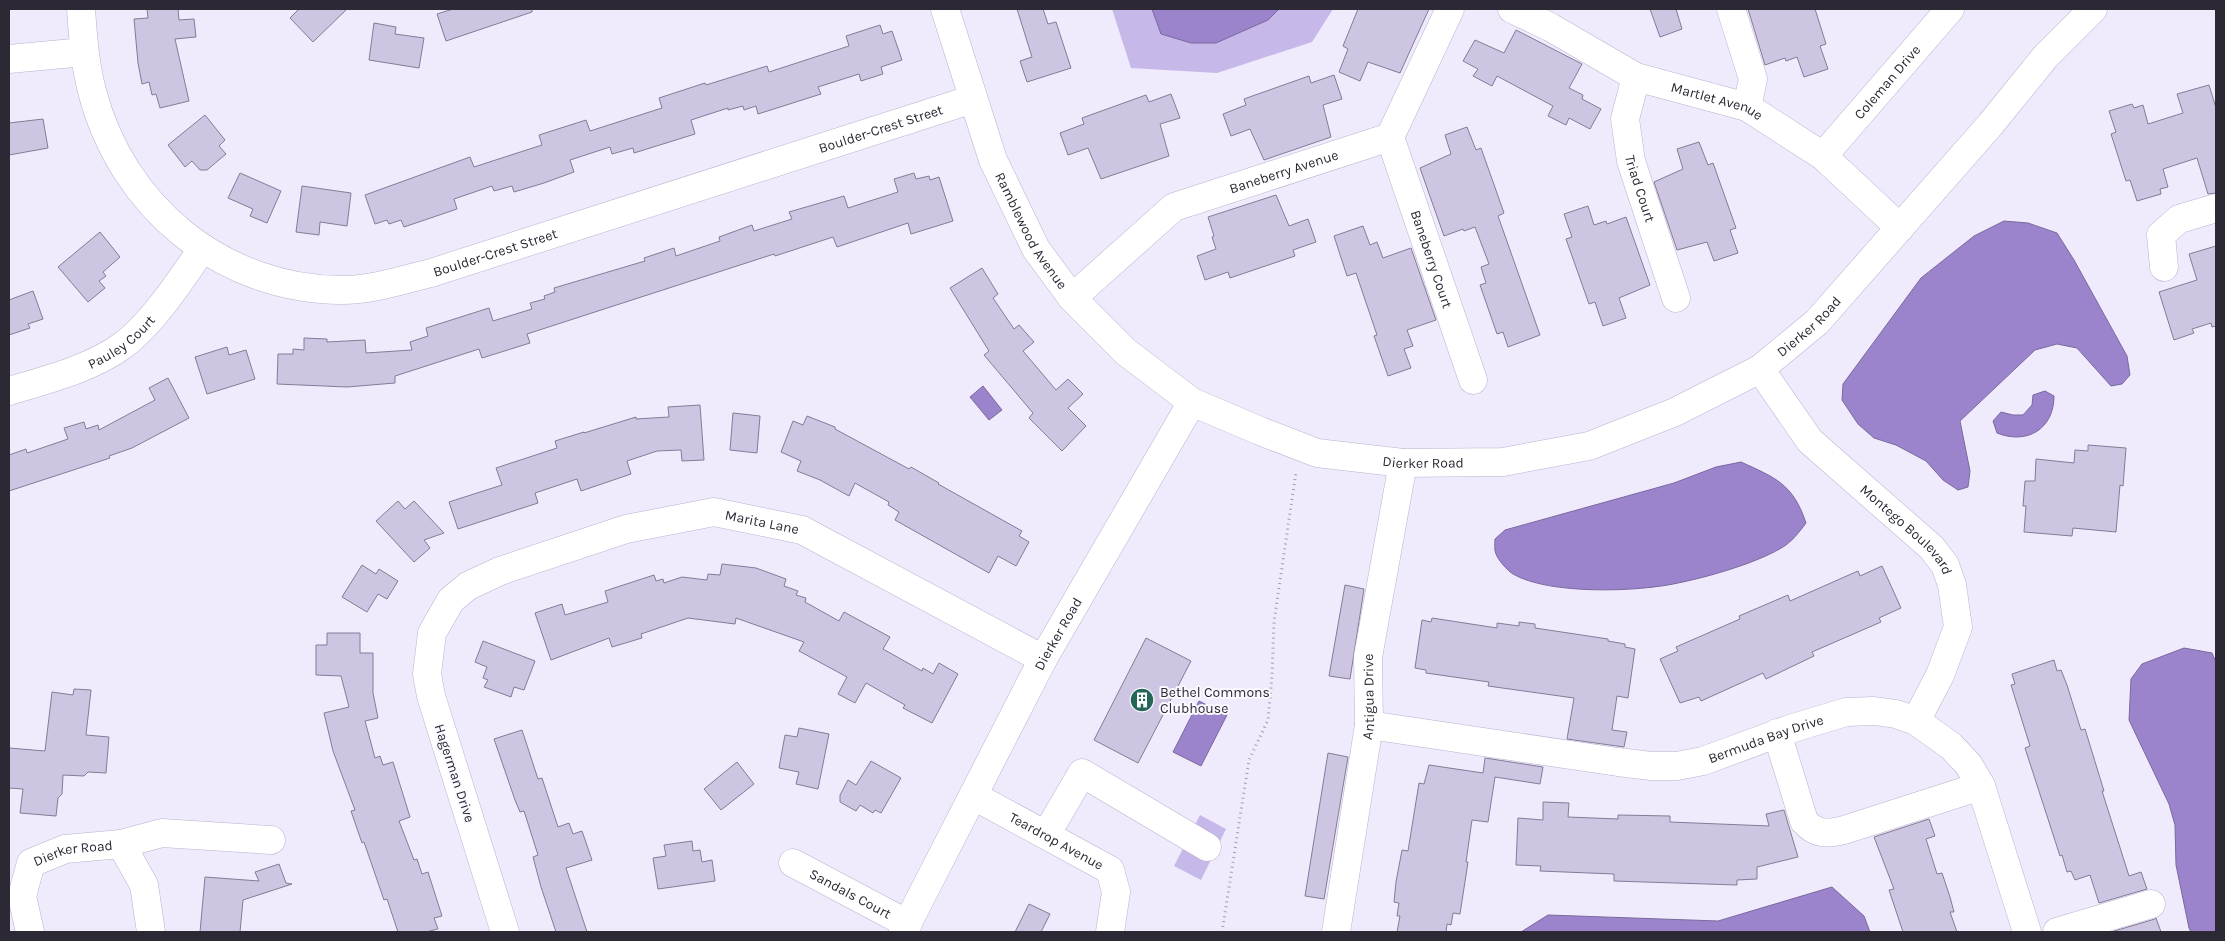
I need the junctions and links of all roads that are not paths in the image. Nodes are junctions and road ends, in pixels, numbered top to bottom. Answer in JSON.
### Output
{"nodes":[{"id":1,"x":81,"y":9,"type":"edge"},
{"id":2,"x":945,"y":9,"type":"edge"},
{"id":3,"x":1450,"y":9,"type":"edge"},
{"id":4,"x":1512,"y":9,"type":"edge"},
{"id":5,"x":1732,"y":9,"type":"edge"},
{"id":6,"x":1950,"y":9,"type":"edge"},
{"id":7,"x":2093,"y":9,"type":"edge"},
{"id":8,"x":84,"y":52,"type":"junction"},
{"id":9,"x":9,"y":59,"type":"edge"},
{"id":10,"x":1636,"y":77,"type":"junction"},
{"id":11,"x":973,"y":99,"type":"junction"},
{"id":12,"x":1747,"y":107,"type":"junction"},
{"id":13,"x":1390,"y":137,"type":"junction"},
{"id":14,"x":1823,"y":156,"type":"junction"},
{"id":15,"x":2216,"y":208,"type":"edge"},
{"id":16,"x":1900,"y":228,"type":"junction"},
{"id":17,"x":202,"y":249,"type":"junction"},
{"id":18,"x":2164,"y":267,"type":"dead end"},
{"id":19,"x":1072,"y":298,"type":"junction"},
{"id":20,"x":1676,"y":298,"type":"dead end"},
{"id":21,"x":1760,"y":368,"type":"junction"},
{"id":22,"x":1473,"y":380,"type":"dead end"},
{"id":23,"x":9,"y":391,"type":"edge"},
{"id":24,"x":1192,"y":402,"type":"junction"},
{"id":25,"x":1403,"y":463,"type":"junction"},
{"id":26,"x":442,"y":612,"type":"joint"},
{"id":27,"x":1043,"y":659,"type":"junction"},
{"id":28,"x":1916,"y":721,"type":"junction"},
{"id":29,"x":1369,"y":724,"type":"junction"},
{"id":30,"x":1777,"y":733,"type":"junction"},
{"id":31,"x":1981,"y":786,"type":"junction"},
{"id":32,"x":974,"y":796,"type":"junction"},
{"id":33,"x":1046,"y":835,"type":"junction"},
{"id":34,"x":271,"y":840,"type":"dead end"},
{"id":35,"x":121,"y":844,"type":"junction"},
{"id":36,"x":1207,"y":847,"type":"dead end"},
{"id":37,"x":793,"y":863,"type":"dead end"},
{"id":38,"x":15,"y":894,"type":"edge"},
{"id":39,"x":2151,"y":904,"type":"dead end"},
{"id":40,"x":905,"y":928,"type":"edge"},
{"id":41,"x":30,"y":932,"type":"edge"},
{"id":42,"x":152,"y":932,"type":"edge"},
{"id":43,"x":505,"y":932,"type":"edge"},
{"id":44,"x":1110,"y":932,"type":"edge"},
{"id":45,"x":1336,"y":932,"type":"edge"},
{"id":46,"x":2027,"y":932,"type":"edge"},
{"id":47,"x":2056,"y":932,"type":"edge"}],
"edges":[{"from":1,"to":8,"type":"street","name":"Boulder-Crest Street"},
{"from":2,"to":11,"type":"street","name":"Ramblewood Avenue"},
{"from":3,"to":13,"type":"street"},
{"from":4,"to":10,"type":"street","name":"Martlet Avenue"},
{"from":5,"to":12,"type":"street"},
{"from":6,"to":14,"type":"street","name":"Coleman Drive"},
{"from":7,"to":16,"type":"street","name":"Dierker Road"},
{"from":8,"to":9,"type":"street"},
{"from":8,"to":17,"type":"street","name":"Boulder-Crest Street"},
{"from":10,"to":12,"type":"street","name":"Martlet Avenue"},
{"from":10,"to":20,"type":"street","name":"Triad Court"},
{"from":11,"to":17,"type":"street","name":"Boulder-Crest Street"},
{"from":11,"to":19,"type":"street","name":"Ramblewood Avenue"},
{"from":12,"to":14,"type":"street","name":"Martlet Avenue"},
{"from":13,"to":19,"type":"street","name":"Baneberry Avenue"},
{"from":13,"to":22,"type":"street","name":"Baneberry Court"},
{"from":14,"to":16,"type":"street","name":"Martlet Avenue"},
{"from":15,"to":18,"type":"street"},
{"from":16,"to":21,"type":"street","name":"Dierker Road"},
{"from":17,"to":23,"type":"street","name":"Pauley Court"},
{"from":19,"to":24,"type":"street","name":"Ramblewood Avenue"},
{"from":21,"to":25,"type":"street","name":"Dierker Road"},
{"from":21,"to":28,"type":"street","name":"Montego Boulevard"},
{"from":24,"to":25,"type":"street","name":"Dierker Road"},
{"from":24,"to":27,"type":"street","name":"Dierker Road"},
{"from":25,"to":29,"type":"street","name":"Antigua Drive"},
{"from":26,"to":27,"type":"street","name":"Marita Lane"},
{"from":26,"to":43,"type":"street","name":"Hagerman Drive"},
{"from":27,"to":32,"type":"street","name":"Dierker Road"},
{"from":28,"to":30,"type":"street","name":"Bermuda Bay Drive"},
{"from":28,"to":31,"type":"street","name":"Bermuda Bay Drive"},
{"from":29,"to":30,"type":"street","name":"Bermuda Bay Drive"},
{"from":29,"to":45,"type":"street","name":"Antigua Drive"},
{"from":30,"to":31,"type":"street"},
{"from":31,"to":46,"type":"street","name":"Bermuda Bay Drive"},
{"from":32,"to":33,"type":"street","name":"Teardrop Avenue"},
{"from":32,"to":40,"type":"street","name":"Dierker Road"},
{"from":33,"to":36,"type":"street"},
{"from":33,"to":44,"type":"street","name":"Teardrop Avenue"},
{"from":34,"to":35,"type":"street"},
{"from":35,"to":38,"type":"street","name":"Dierker Road"},
{"from":35,"to":42,"type":"street","name":"Dierker Road"},
{"from":37,"to":40,"type":"street","name":"Sandals Court"},
{"from":38,"to":41,"type":"street","name":"Dierker Road"},
{"from":39,"to":47,"type":"street"}]}
